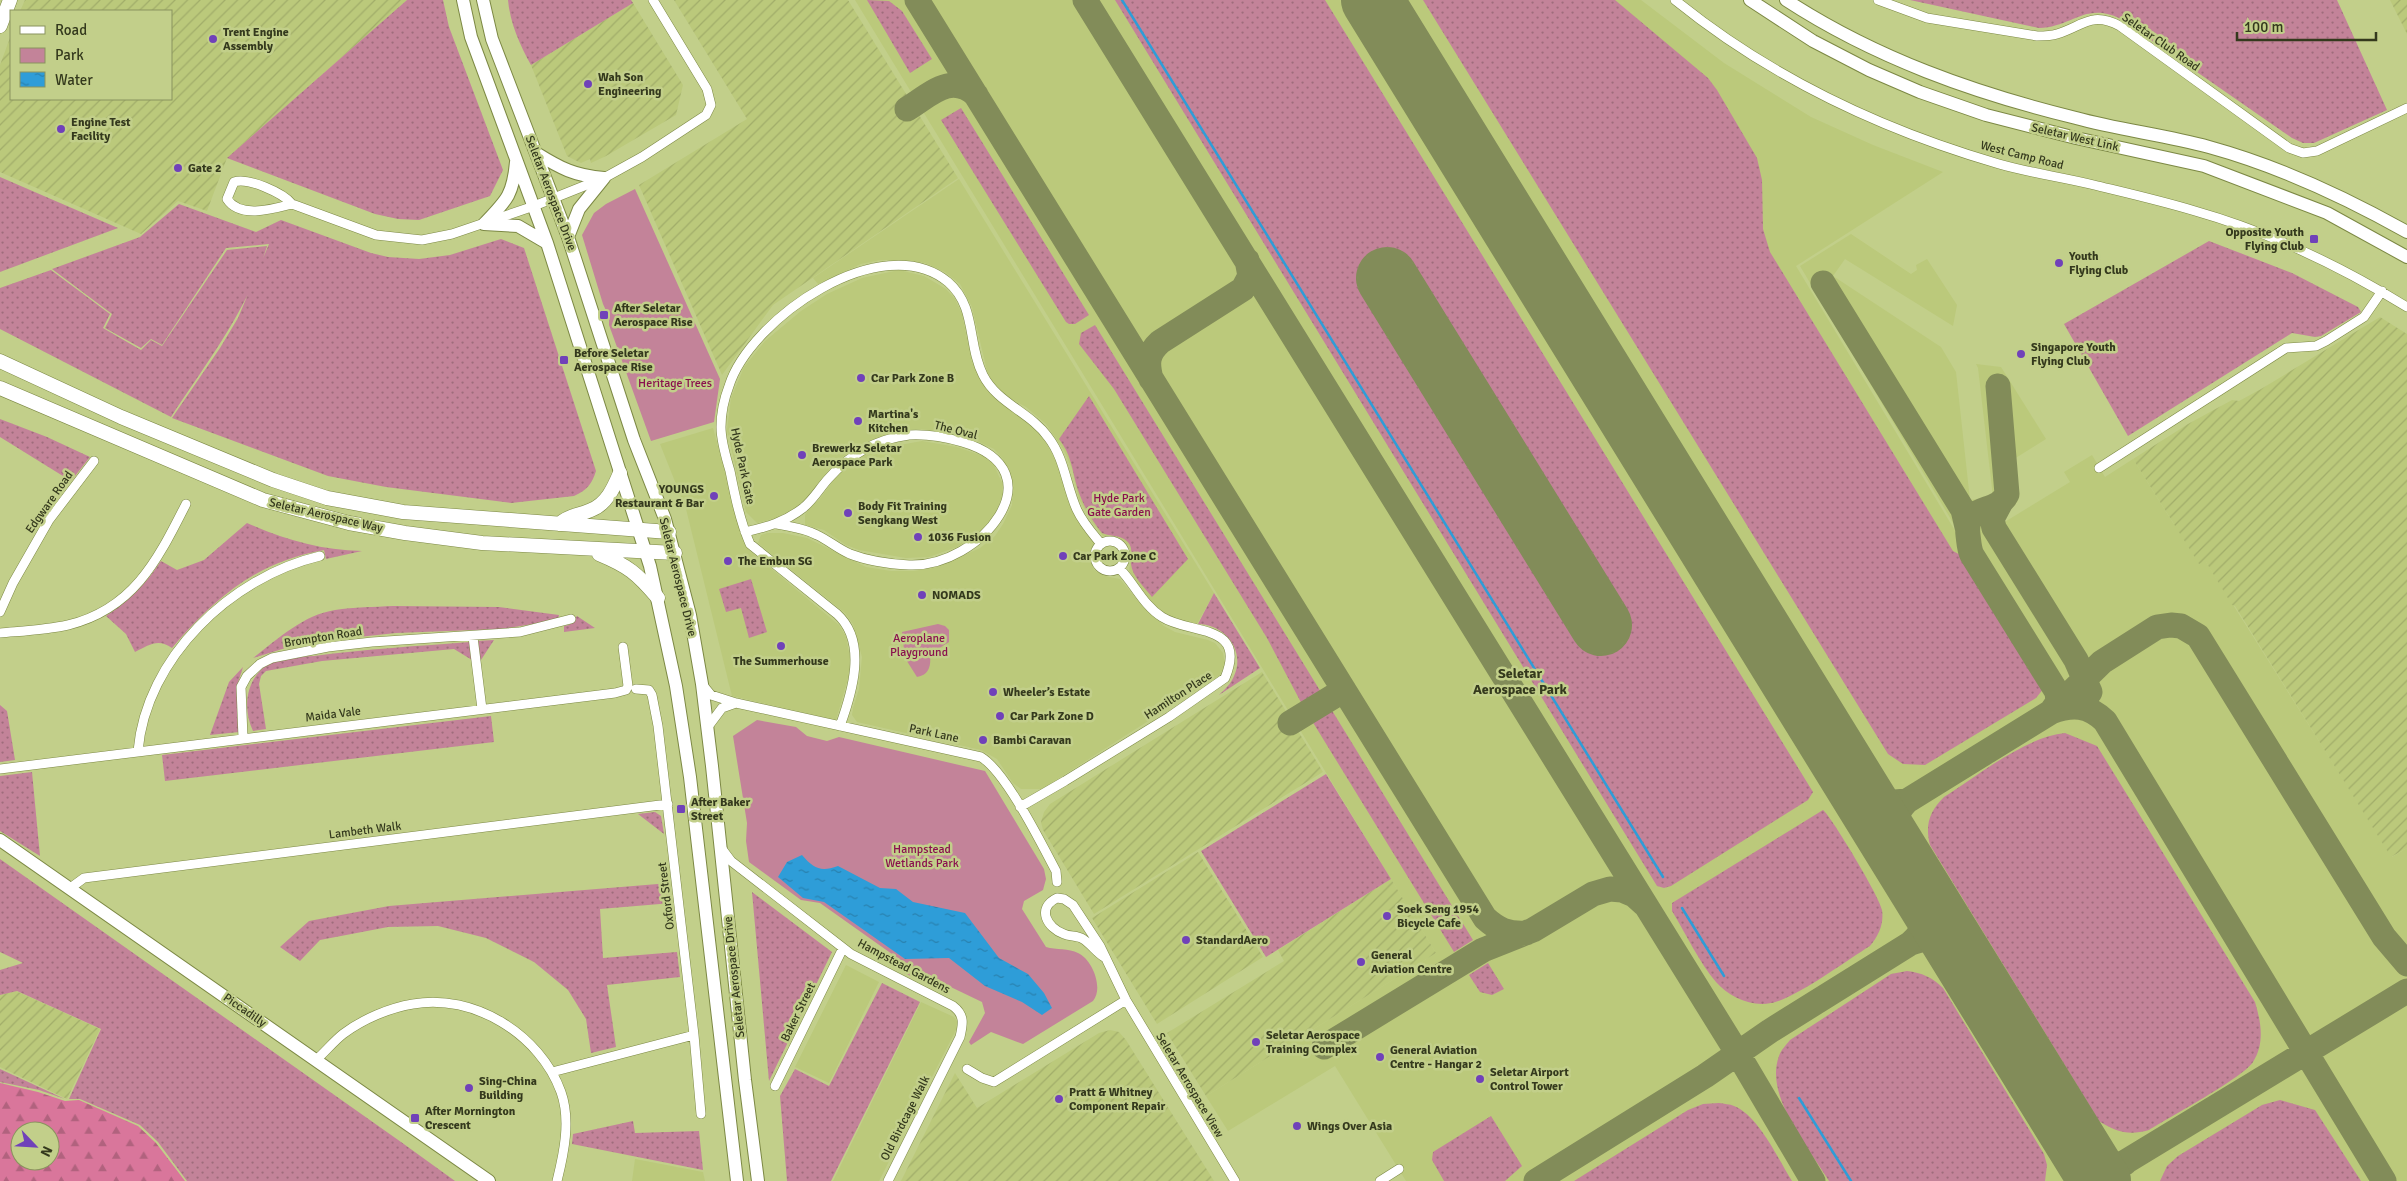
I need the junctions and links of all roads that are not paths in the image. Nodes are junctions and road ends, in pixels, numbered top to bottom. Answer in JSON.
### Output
{"nodes":[{"id":1,"x":10,"y":0,"type":"edge"},
{"id":2,"x":463,"y":0,"type":"edge"},
{"id":3,"x":483,"y":0,"type":"edge"},
{"id":4,"x":653,"y":0,"type":"edge"},
{"id":5,"x":1674,"y":0,"type":"edge"},
{"id":6,"x":1750,"y":0,"type":"edge"},
{"id":7,"x":1786,"y":0,"type":"edge"},
{"id":8,"x":1878,"y":0,"type":"edge"},
{"id":9,"x":0,"y":26,"type":"edge"},
{"id":10,"x":2407,"y":108,"type":"edge"},
{"id":11,"x":2076,"y":119,"type":"junction"},
{"id":12,"x":2136,"y":151,"type":"junction"},
{"id":13,"x":536,"y":152,"type":"junction"},
{"id":14,"x":516,"y":157,"type":"junction"},
{"id":15,"x":604,"y":178,"type":"junction"},
{"id":16,"x":554,"y":197,"type":"junction"},
{"id":17,"x":292,"y":204,"type":"junction"},
{"id":18,"x":534,"y":206,"type":"junction"},
{"id":19,"x":484,"y":224,"type":"junction"},
{"id":20,"x":2407,"y":232,"type":"edge"},
{"id":21,"x":568,"y":237,"type":"junction"},
{"id":22,"x":547,"y":243,"type":"junction"},
{"id":23,"x":2407,"y":257,"type":"edge"},
{"id":24,"x":2382,"y":291,"type":"junction"},
{"id":25,"x":2407,"y":307,"type":"edge"},
{"id":26,"x":0,"y":361,"type":"edge"},
{"id":27,"x":0,"y":388,"type":"edge"},
{"id":28,"x":94,"y":461,"type":"dead end"},
{"id":29,"x":2099,"y":468,"type":"dead end"},
{"id":30,"x":620,"y":473,"type":"junction"},
{"id":31,"x":186,"y":504,"type":"dead end"},
{"id":32,"x":802,"y":509,"type":"junction"},
{"id":33,"x":558,"y":524,"type":"junction"},
{"id":34,"x":777,"y":524,"type":"junction"},
{"id":35,"x":803,"y":529,"type":"junction"},
{"id":36,"x":640,"y":530,"type":"junction"},
{"id":37,"x":669,"y":532,"type":"junction"},
{"id":38,"x":745,"y":532,"type":"junction"},
{"id":39,"x":1101,"y":544,"type":"junction"},
{"id":40,"x":589,"y":550,"type":"junction"},
{"id":41,"x":647,"y":552,"type":"junction"},
{"id":42,"x":674,"y":553,"type":"junction"},
{"id":43,"x":320,"y":556,"type":"dead end"},
{"id":44,"x":1119,"y":568,"type":"junction"},
{"id":45,"x":658,"y":598,"type":"junction"},
{"id":46,"x":0,"y":612,"type":"edge"},
{"id":47,"x":571,"y":619,"type":"dead end"},
{"id":48,"x":0,"y":633,"type":"edge"},
{"id":49,"x":473,"y":637,"type":"junction"},
{"id":50,"x":623,"y":648,"type":"dead end"},
{"id":51,"x":702,"y":684,"type":"junction"},
{"id":52,"x":636,"y":689,"type":"dead end"},
{"id":53,"x":736,"y":703,"type":"junction"},
{"id":54,"x":482,"y":709,"type":"junction"},
{"id":55,"x":840,"y":726,"type":"junction"},
{"id":56,"x":707,"y":729,"type":"junction"},
{"id":57,"x":243,"y":738,"type":"junction"},
{"id":58,"x":138,"y":751,"type":"junction"},
{"id":59,"x":0,"y":768,"type":"edge"},
{"id":60,"x":668,"y":804,"type":"junction"},
{"id":61,"x":1020,"y":806,"type":"junction"},
{"id":62,"x":0,"y":840,"type":"edge"},
{"id":63,"x":721,"y":848,"type":"junction"},
{"id":64,"x":1057,"y":882,"type":"dead end"},
{"id":65,"x":69,"y":889,"type":"junction"},
{"id":66,"x":843,"y":948,"type":"junction"},
{"id":67,"x":1104,"y":957,"type":"junction"},
{"id":68,"x":1126,"y":1000,"type":"junction"},
{"id":69,"x":694,"y":1035,"type":"junction"},
{"id":70,"x":316,"y":1060,"type":"junction"},
{"id":71,"x":945,"y":1066,"type":"joint"},
{"id":72,"x":968,"y":1068,"type":"dead end"},
{"id":73,"x":552,"y":1072,"type":"junction"},
{"id":74,"x":775,"y":1086,"type":"dead end"},
{"id":75,"x":701,"y":1114,"type":"dead end"},
{"id":76,"x":1399,"y":1170,"type":"dead end"},
{"id":77,"x":757,"y":1179,"type":"edge"},
{"id":78,"x":489,"y":1181,"type":"edge"},
{"id":79,"x":556,"y":1181,"type":"edge"},
{"id":80,"x":737,"y":1181,"type":"edge"},
{"id":81,"x":888,"y":1181,"type":"edge"},
{"id":82,"x":1235,"y":1181,"type":"edge"},
{"id":83,"x":1380,"y":1181,"type":"edge"}],
"edges":[{"from":1,"to":9,"type":"main road"},
{"from":2,"to":14,"type":"street","name":"Seletar Aerospace Drive"},
{"from":3,"to":13,"type":"street","name":"Seletar Aerospace Drive"},
{"from":4,"to":15,"type":"street"},
{"from":5,"to":24,"type":"street","name":"West Camp Road"},
{"from":6,"to":12,"type":"street","name":"Seletar West Link"},
{"from":7,"to":11,"type":"street","name":"Seletar West Link"},
{"from":8,"to":10,"type":"street","name":"Seletar Club Road"},
{"from":11,"to":12,"type":"street"},
{"from":11,"to":20,"type":"street","name":"Seletar West Link"},
{"from":12,"to":23,"type":"street","name":"Seletar West Link"},
{"from":13,"to":15,"type":"street"},
{"from":13,"to":16,"type":"street","name":"Seletar Aerospace Drive"},
{"from":14,"to":18,"type":"street","name":"Seletar Aerospace Drive"},
{"from":14,"to":19,"type":"street"},
{"from":15,"to":16,"type":"street"},
{"from":15,"to":21,"type":"street"},
{"from":16,"to":18,"type":"street"},
{"from":16,"to":21,"type":"street","name":"Seletar Aerospace Drive"},
{"from":17,"to":17,"type":"street"},
{"from":17,"to":19,"type":"street"},
{"from":18,"to":19,"type":"street"},
{"from":18,"to":22,"type":"street","name":"Seletar Aerospace Drive"},
{"from":19,"to":22,"type":"street"},
{"from":21,"to":37,"type":"street","name":"Seletar Aerospace Drive"},
{"from":22,"to":30,"type":"street","name":"Seletar Aerospace Drive"},
{"from":24,"to":25,"type":"street","name":"West Camp Road"},
{"from":24,"to":29,"type":"street"},
{"from":26,"to":33,"type":"main road","name":"Seletar Aerospace Way"},
{"from":27,"to":40,"type":"main road","name":"Seletar Aerospace Way"},
{"from":28,"to":46,"type":"street","name":"Edgware Road"},
{"from":30,"to":33,"type":"main road"},
{"from":30,"to":36,"type":"street","name":"Seletar Aerospace Drive"},
{"from":31,"to":48,"type":"street"},
{"from":32,"to":34,"type":"street","name":"The Oval"},
{"from":32,"to":35,"type":"street"},
{"from":32,"to":35,"type":"street","name":"The Oval"},
{"from":33,"to":36,"type":"main road","name":"Seletar Aerospace Way"},
{"from":34,"to":35,"type":"street","name":"The Oval"},
{"from":34,"to":38,"type":"street","name":"The Oval"},
{"from":36,"to":37,"type":"main road","name":"Seletar Aerospace Way"},
{"from":36,"to":41,"type":"street","name":"Seletar Aerospace Drive"},
{"from":37,"to":42,"type":"street","name":"Seletar Aerospace Drive"},
{"from":38,"to":39,"type":"street","name":"Hyde Park Gate"},
{"from":38,"to":55,"type":"street","name":"Hyde Park Gate"},
{"from":39,"to":44,"type":"street"},
{"from":39,"to":44,"type":"street"},
{"from":40,"to":41,"type":"main road","name":"Seletar Aerospace Way"},
{"from":40,"to":45,"type":"main road"},
{"from":41,"to":42,"type":"main road","name":"Seletar Aerospace Way"},
{"from":41,"to":45,"type":"street","name":"Seletar Aerospace Drive"},
{"from":42,"to":51,"type":"street","name":"Seletar Aerospace Drive"},
{"from":43,"to":58,"type":"street"},
{"from":44,"to":61,"type":"street","name":"Hamilton Place"},
{"from":45,"to":80,"type":"street","name":"Seletar Aerospace Drive"},
{"from":47,"to":49,"type":"street","name":"Brompton Road"},
{"from":49,"to":54,"type":"street"},
{"from":49,"to":57,"type":"street","name":"Brompton Road"},
{"from":50,"to":54,"type":"street","name":"Maida Vale"},
{"from":51,"to":53,"type":"street","name":"Park Lane"},
{"from":51,"to":56,"type":"street","name":"Seletar Aerospace Drive"},
{"from":52,"to":60,"type":"street","name":"Oxford Street"},
{"from":53,"to":55,"type":"street","name":"Park Lane"},
{"from":53,"to":56,"type":"street"},
{"from":54,"to":57,"type":"street","name":"Maida Vale"},
{"from":55,"to":61,"type":"street","name":"Park Lane"},
{"from":56,"to":63,"type":"street","name":"Seletar Aerospace Drive"},
{"from":57,"to":58,"type":"street","name":"Maida Vale"},
{"from":58,"to":59,"type":"street","name":"Maida Vale"},
{"from":60,"to":65,"type":"street","name":"Lambeth Walk"},
{"from":60,"to":69,"type":"street","name":"Oxford Street"},
{"from":61,"to":64,"type":"street","name":"Park Lane"},
{"from":62,"to":65,"type":"street","name":"Piccadilly"},
{"from":63,"to":66,"type":"street","name":"Hampstead Gardens"},
{"from":63,"to":77,"type":"street","name":"Seletar Aerospace Drive"},
{"from":65,"to":70,"type":"street","name":"Piccadilly"},
{"from":66,"to":71,"type":"street","name":"Hampstead Gardens"},
{"from":66,"to":74,"type":"street","name":"Baker Street"},
{"from":67,"to":67,"type":"street","name":"Seletar Aerospace View"},
{"from":67,"to":68,"type":"street","name":"Seletar Aerospace View"},
{"from":68,"to":72,"type":"street"},
{"from":68,"to":82,"type":"street","name":"Seletar Aerospace View"},
{"from":69,"to":73,"type":"street"},
{"from":69,"to":75,"type":"street","name":"Oxford Street"},
{"from":70,"to":73,"type":"street"},
{"from":70,"to":78,"type":"street","name":"Piccadilly"},
{"from":71,"to":81,"type":"street","name":"Old Birdcage Walk"},
{"from":73,"to":79,"type":"street"},
{"from":76,"to":83,"type":"street"}]}
